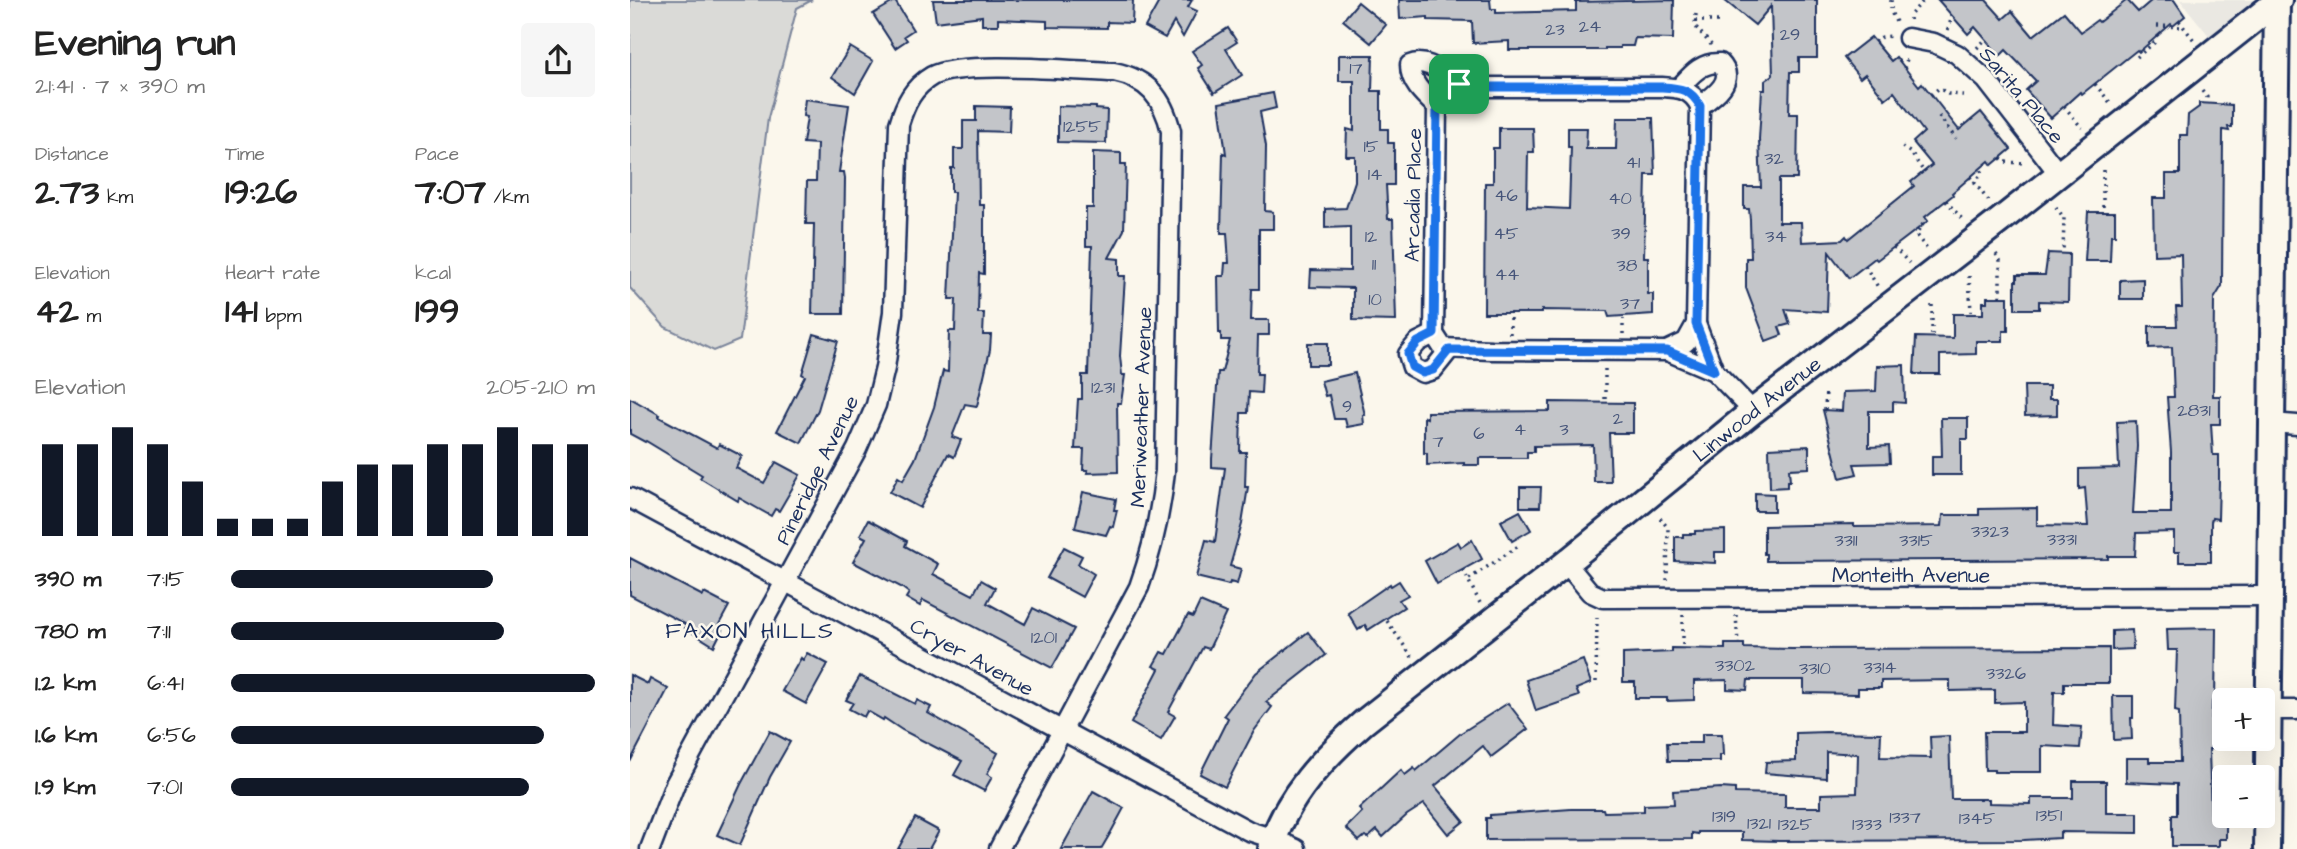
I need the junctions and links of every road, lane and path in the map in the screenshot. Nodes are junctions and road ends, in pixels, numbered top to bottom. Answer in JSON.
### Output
{"nodes":[{"id":1,"x":1891,"y":0,"type":"edge"},
{"id":2,"x":1924,"y":0,"type":"edge"},
{"id":3,"x":2277,"y":0,"type":"edge"},
{"id":4,"x":1696,"y":14,"type":"dead end"},
{"id":5,"x":1952,"y":16,"type":"dead end"},
{"id":6,"x":2179,"y":21,"type":"dead end"},
{"id":7,"x":1695,"y":22,"type":"junction"},
{"id":8,"x":1721,"y":22,"type":"dead end"},
{"id":9,"x":2158,"y":26,"type":"dead end"},
{"id":10,"x":2183,"y":27,"type":"junction"},
{"id":11,"x":1947,"y":33,"type":"dead end"},
{"id":12,"x":1904,"y":35,"type":"junction"},
{"id":13,"x":1985,"y":40,"type":"dead end"},
{"id":14,"x":2154,"y":40,"type":"dead end"},
{"id":15,"x":2194,"y":40,"type":"dead end"},
{"id":16,"x":1875,"y":42,"type":"dead end"},
{"id":17,"x":1975,"y":50,"type":"dead end"},
{"id":18,"x":2137,"y":57,"type":"dead end"},
{"id":19,"x":1720,"y":63,"type":"junction"},
{"id":20,"x":1904,"y":68,"type":"dead end"},
{"id":21,"x":1044,"y":70,"type":"joint"},
{"id":22,"x":2095,"y":83,"type":"dead end"},
{"id":23,"x":1459,"y":84,"type":"junction"},
{"id":24,"x":1679,"y":88,"type":"junction"},
{"id":25,"x":2202,"y":91,"type":"dead end"},
{"id":26,"x":1931,"y":95,"type":"dead end"},
{"id":27,"x":1963,"y":95,"type":"dead end"},
{"id":28,"x":2206,"y":103,"type":"dead end"},
{"id":29,"x":2112,"y":105,"type":"dead end"},
{"id":30,"x":1700,"y":106,"type":"junction"},
{"id":31,"x":2064,"y":106,"type":"dead end"},
{"id":32,"x":1437,"y":107,"type":"junction"},
{"id":33,"x":1939,"y":116,"type":"dead end"},
{"id":34,"x":2082,"y":128,"type":"dead end"},
{"id":35,"x":1956,"y":139,"type":"dead end"},
{"id":36,"x":1902,"y":147,"type":"dead end"},
{"id":37,"x":2001,"y":158,"type":"dead end"},
{"id":38,"x":2035,"y":165,"type":"dead end"},
{"id":39,"x":1980,"y":168,"type":"dead end"},
{"id":40,"x":2103,"y":170,"type":"dead end"},
{"id":41,"x":1924,"y":172,"type":"dead end"},
{"id":42,"x":2059,"y":174,"type":"junction"},
{"id":43,"x":1970,"y":177,"type":"dead end"},
{"id":44,"x":1974,"y":183,"type":"junction"},
{"id":45,"x":1946,"y":201,"type":"dead end"},
{"id":46,"x":2056,"y":207,"type":"dead end"},
{"id":47,"x":2103,"y":207,"type":"dead end"},
{"id":48,"x":2002,"y":219,"type":"junction"},
{"id":49,"x":1965,"y":221,"type":"dead end"},
{"id":50,"x":1923,"y":225,"type":"dead end"},
{"id":51,"x":1894,"y":247,"type":"dead end"},
{"id":52,"x":1996,"y":254,"type":"dead end"},
{"id":53,"x":2063,"y":254,"type":"dead end"},
{"id":54,"x":1910,"y":264,"type":"dead end"},
{"id":55,"x":1865,"y":266,"type":"dead end"},
{"id":56,"x":1940,"y":267,"type":"junction"},
{"id":57,"x":1969,"y":276,"type":"dead end"},
{"id":58,"x":1879,"y":289,"type":"dead end"},
{"id":59,"x":2000,"y":296,"type":"dead end"},
{"id":60,"x":1931,"y":305,"type":"dead end"},
{"id":61,"x":1970,"y":312,"type":"dead end"},
{"id":62,"x":1623,"y":320,"type":"dead end"},
{"id":63,"x":1696,"y":324,"type":"junction"},
{"id":64,"x":1434,"y":334,"type":"junction"},
{"id":65,"x":1623,"y":336,"type":"dead end"},
{"id":66,"x":1932,"y":336,"type":"dead end"},
{"id":67,"x":1449,"y":350,"type":"junction"},
{"id":68,"x":1667,"y":351,"type":"junction"},
{"id":69,"x":1605,"y":366,"type":"dead end"},
{"id":70,"x":1714,"y":371,"type":"junction"},
{"id":71,"x":1825,"y":389,"type":"dead end"},
{"id":72,"x":1605,"y":399,"type":"dead end"},
{"id":73,"x":1825,"y":410,"type":"dead end"},
{"id":74,"x":1753,"y":411,"type":"junction"},
{"id":75,"x":2285,"y":424,"type":"edge"},
{"id":76,"x":630,"y":498,"type":"edge"},
{"id":77,"x":1660,"y":518,"type":"dead end"},
{"id":78,"x":1520,"y":545,"type":"dead end"},
{"id":79,"x":1566,"y":563,"type":"junction"},
{"id":80,"x":1463,"y":570,"type":"dead end"},
{"id":81,"x":1469,"y":579,"type":"junction"},
{"id":82,"x":1667,"y":580,"type":"dead end"},
{"id":83,"x":786,"y":582,"type":"junction"},
{"id":84,"x":2272,"y":596,"type":"junction"},
{"id":85,"x":1682,"y":598,"type":"junction"},
{"id":86,"x":1735,"y":598,"type":"junction"},
{"id":87,"x":1480,"y":603,"type":"dead end"},
{"id":88,"x":1597,"y":618,"type":"dead end"},
{"id":89,"x":1387,"y":621,"type":"dead end"},
{"id":90,"x":1738,"y":644,"type":"dead end"},
{"id":91,"x":1683,"y":648,"type":"dead end"},
{"id":92,"x":1412,"y":657,"type":"dead end"},
{"id":93,"x":1596,"y":682,"type":"dead end"},
{"id":94,"x":2270,"y":688,"type":"edge"},
{"id":95,"x":2275,"y":710,"type":"edge"},
{"id":96,"x":2297,"y":710,"type":"edge"},
{"id":97,"x":1063,"y":733,"type":"junction"},
{"id":98,"x":2269,"y":751,"type":"edge"},
{"id":99,"x":1280,"y":846,"type":"edge"},
{"id":100,"x":650,"y":849,"type":"edge"},
{"id":101,"x":999,"y":849,"type":"edge"},
{"id":102,"x":2267,"y":849,"type":"edge"}],
"edges":[{"from":1,"to":12,"type":"path"},
{"from":2,"to":12,"type":"path"},
{"from":3,"to":42,"type":"main road","name":"Linwood Avenue"},
{"from":3,"to":75,"type":"main road"},
{"from":4,"to":7,"type":"path"},
{"from":5,"to":11,"type":"path"},
{"from":6,"to":10,"type":"path"},
{"from":7,"to":8,"type":"path"},
{"from":7,"to":19,"type":"path"},
{"from":9,"to":10,"type":"path"},
{"from":10,"to":15,"type":"path"},
{"from":12,"to":16,"type":"path"},
{"from":12,"to":20,"type":"path"},
{"from":12,"to":42,"type":"street","name":"Sarita Place"},
{"from":13,"to":17,"type":"path"},
{"from":14,"to":18,"type":"path"},
{"from":19,"to":24,"type":"street"},
{"from":19,"to":30,"type":"street"},
{"from":21,"to":83,"type":"street","name":"Pineridge Avenue"},
{"from":21,"to":97,"type":"street","name":"Meriweather Avenue"},
{"from":22,"to":29,"type":"path"},
{"from":23,"to":24,"type":"street"},
{"from":23,"to":32,"type":"street","name":"Arcadia Place"},
{"from":23,"to":32,"type":"street"},
{"from":24,"to":30,"type":"street"},
{"from":25,"to":28,"type":"path"},
{"from":26,"to":27,"type":"path"},
{"from":30,"to":63,"type":"street"},
{"from":31,"to":34,"type":"path"},
{"from":32,"to":64,"type":"street","name":"Arcadia Place"},
{"from":33,"to":35,"type":"path"},
{"from":36,"to":41,"type":"path"},
{"from":37,"to":38,"type":"path"},
{"from":39,"to":44,"type":"path"},
{"from":40,"to":47,"type":"path"},
{"from":42,"to":48,"type":"main road","name":"Linwood Avenue"},
{"from":43,"to":44,"type":"path"},
{"from":44,"to":48,"type":"path"},
{"from":45,"to":49,"type":"path"},
{"from":46,"to":53,"type":"path"},
{"from":48,"to":56,"type":"main road","name":"Linwood Avenue"},
{"from":50,"to":56,"type":"path"},
{"from":51,"to":54,"type":"path"},
{"from":52,"to":59,"type":"path"},
{"from":55,"to":58,"type":"path"},
{"from":56,"to":74,"type":"main road","name":"Linwood Avenue"},
{"from":57,"to":61,"type":"path"},
{"from":60,"to":66,"type":"path"},
{"from":62,"to":65,"type":"path"},
{"from":63,"to":68,"type":"street"},
{"from":63,"to":70,"type":"street"},
{"from":64,"to":67,"type":"street"},
{"from":64,"to":67,"type":"street"},
{"from":67,"to":68,"type":"street"},
{"from":68,"to":70,"type":"street"},
{"from":69,"to":72,"type":"path"},
{"from":70,"to":74,"type":"street"},
{"from":71,"to":73,"type":"path"},
{"from":74,"to":79,"type":"main road","name":"Linwood Avenue"},
{"from":75,"to":84,"type":"main road"},
{"from":76,"to":83,"type":"street","name":"Cryer Avenue"},
{"from":77,"to":82,"type":"path"},
{"from":78,"to":81,"type":"path"},
{"from":79,"to":85,"type":"street","name":"Monteith Avenue"},
{"from":79,"to":99,"type":"main road","name":"Linwood Avenue"},
{"from":80,"to":81,"type":"path"},
{"from":81,"to":87,"type":"path"},
{"from":83,"to":97,"type":"street","name":"Cryer Avenue"},
{"from":83,"to":100,"type":"street","name":"Pineridge Avenue"},
{"from":84,"to":86,"type":"street","name":"Monteith Avenue"},
{"from":84,"to":94,"type":"main road"},
{"from":85,"to":86,"type":"street","name":"Monteith Avenue"},
{"from":85,"to":91,"type":"path"},
{"from":86,"to":90,"type":"path"},
{"from":88,"to":93,"type":"path"},
{"from":89,"to":92,"type":"path"},
{"from":95,"to":96,"type":"street"},
{"from":97,"to":99,"type":"street","name":"Cryer Avenue"},
{"from":97,"to":101,"type":"street","name":"Meriweather Avenue"},
{"from":98,"to":102,"type":"main road"}]}
